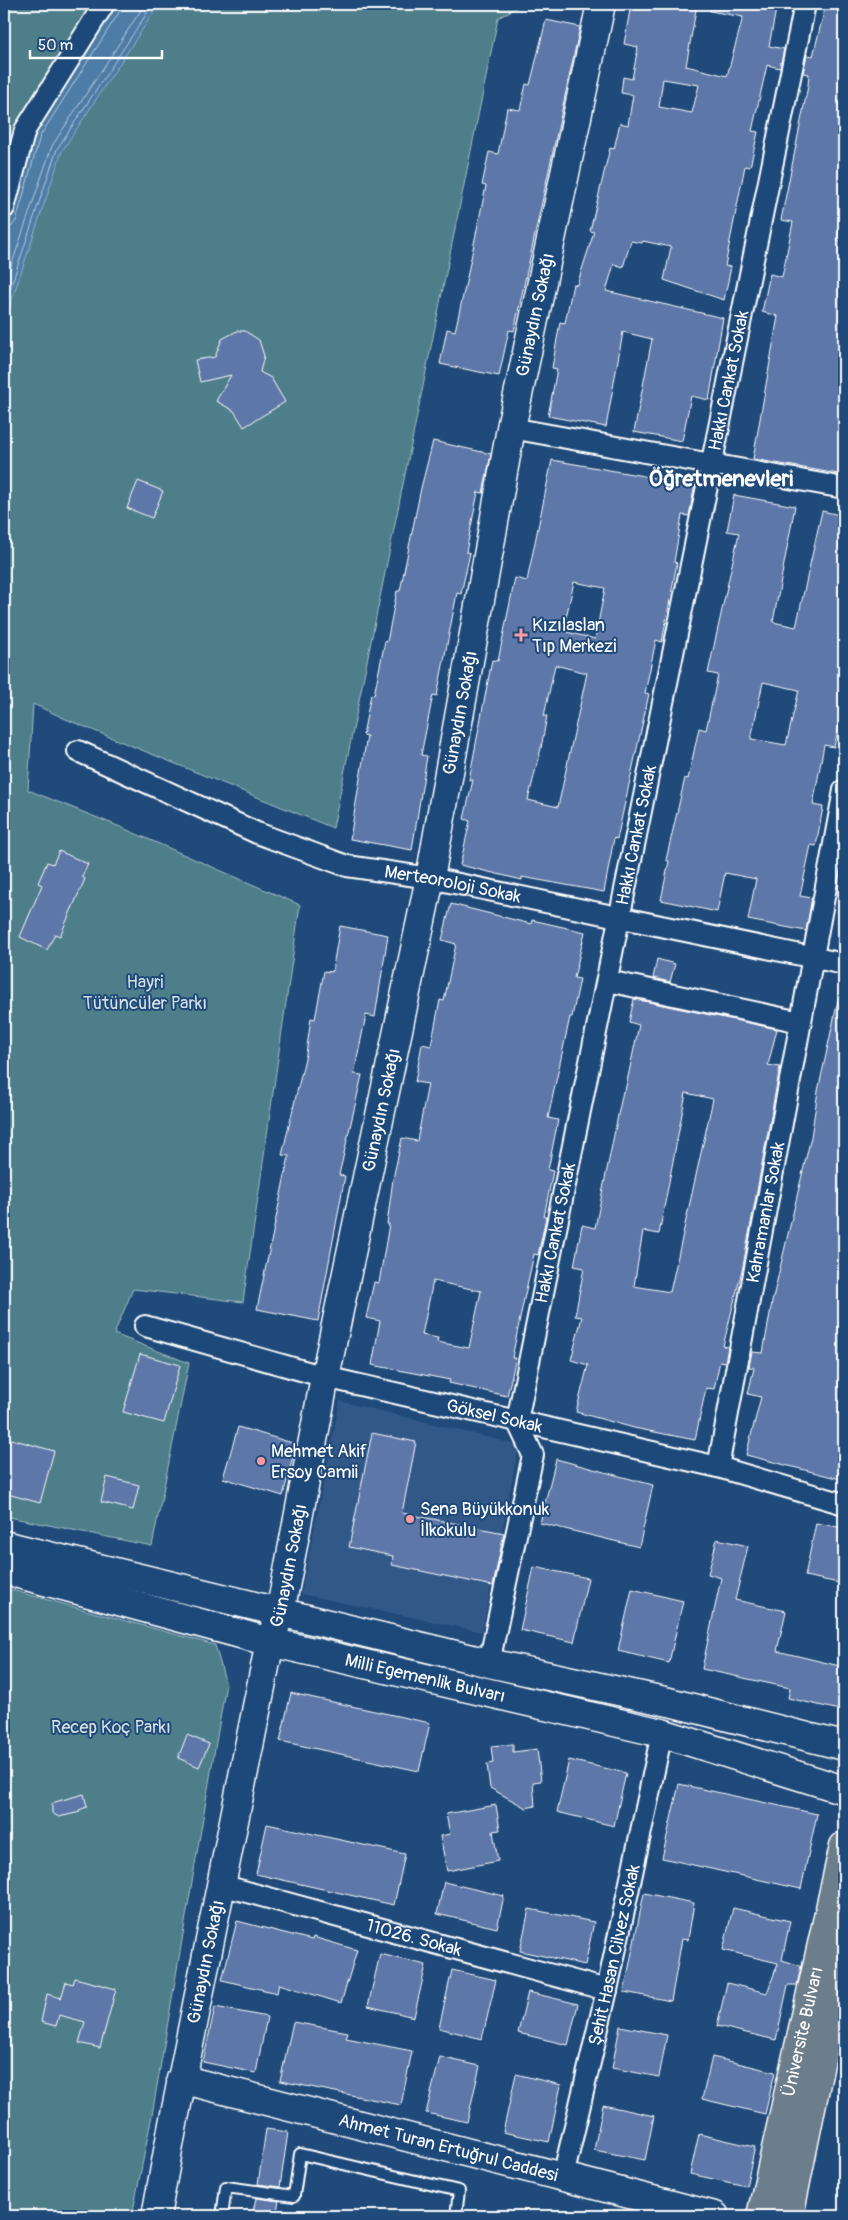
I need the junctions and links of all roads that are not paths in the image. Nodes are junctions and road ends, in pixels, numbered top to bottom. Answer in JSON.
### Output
{"nodes":[{"id":1,"x":104,"y":4,"type":"edge"},
{"id":2,"x":601,"y":4,"type":"edge"},
{"id":3,"x":805,"y":4,"type":"edge"},
{"id":4,"x":4,"y":208,"type":"edge"},
{"id":5,"x":511,"y":428,"type":"junction"},
{"id":6,"x":712,"y":464,"type":"junction"},
{"id":7,"x":844,"y":488,"type":"edge"},
{"id":8,"x":78,"y":751,"type":"dead end"},
{"id":9,"x":844,"y":790,"type":"edge"},
{"id":10,"x":430,"y":878,"type":"junction"},
{"id":11,"x":621,"y":918,"type":"junction"},
{"id":12,"x":812,"y":957,"type":"junction"},
{"id":13,"x":844,"y":964,"type":"edge"},
{"id":14,"x":608,"y":981,"type":"junction"},
{"id":15,"x":800,"y":1022,"type":"junction"},
{"id":16,"x":145,"y":1326,"type":"dead end"},
{"id":17,"x":325,"y":1377,"type":"junction"},
{"id":18,"x":517,"y":1421,"type":"junction"},
{"id":19,"x":718,"y":1468,"type":"junction"},
{"id":20,"x":844,"y":1504,"type":"edge"},
{"id":21,"x":4,"y":1545,"type":"edge"},
{"id":22,"x":4,"y":1570,"type":"edge"},
{"id":23,"x":280,"y":1613,"type":"junction"},
{"id":24,"x":270,"y":1642,"type":"junction"},
{"id":25,"x":489,"y":1663,"type":"junction"},
{"id":26,"x":662,"y":1733,"type":"junction"},
{"id":27,"x":844,"y":1746,"type":"edge"},
{"id":28,"x":844,"y":1790,"type":"edge"},
{"id":29,"x":844,"y":1846,"type":"edge"},
{"id":30,"x":220,"y":1885,"type":"junction"},
{"id":31,"x":844,"y":1945,"type":"edge"},
{"id":32,"x":607,"y":1990,"type":"junction"},
{"id":33,"x":839,"y":1998,"type":"edge"},
{"id":34,"x":182,"y":2079,"type":"junction"},
{"id":35,"x":563,"y":2177,"type":"junction"},
{"id":36,"x":156,"y":2216,"type":"edge"},
{"id":37,"x":222,"y":2216,"type":"edge"},
{"id":38,"x":456,"y":2216,"type":"edge"},
{"id":39,"x":715,"y":2216,"type":"edge"},
{"id":40,"x":761,"y":2216,"type":"edge"},
{"id":41,"x":789,"y":2216,"type":"edge"}],
"edges":[{"from":1,"to":4,"type":"street"},
{"from":2,"to":5,"type":"street","name":"Günaydın Sokağı"},
{"from":3,"to":6,"type":"street","name":"Hakkı Cankat Sokak"},
{"from":5,"to":6,"type":"street"},
{"from":5,"to":10,"type":"street","name":"Günaydın Sokağı"},
{"from":6,"to":7,"type":"street"},
{"from":6,"to":11,"type":"street","name":"Hakkı Cankat Sokak"},
{"from":8,"to":10,"type":"street","name":"Merteoroloji Sokak"},
{"from":9,"to":12,"type":"street","name":"Kahramanlar Sokak"},
{"from":10,"to":11,"type":"street","name":"Merteoroloji Sokak"},
{"from":10,"to":17,"type":"street","name":"Günaydın Sokağı"},
{"from":11,"to":12,"type":"street","name":"Merteoroloji Sokak"},
{"from":11,"to":14,"type":"street","name":"Hakkı Cankat Sokak"},
{"from":12,"to":13,"type":"street","name":"Merteoroloji Sokak"},
{"from":12,"to":15,"type":"street","name":"Kahramanlar Sokak"},
{"from":14,"to":15,"type":"street"},
{"from":14,"to":18,"type":"street","name":"Hakkı Cankat Sokak"},
{"from":15,"to":19,"type":"street","name":"Kahramanlar Sokak"},
{"from":16,"to":17,"type":"street","name":"Göksel Sokak"},
{"from":17,"to":18,"type":"street","name":"Göksel Sokak"},
{"from":17,"to":23,"type":"street","name":"Günaydın Sokağı"},
{"from":18,"to":19,"type":"street","name":"Göksel Sokak"},
{"from":18,"to":25,"type":"street"},
{"from":19,"to":20,"type":"street","name":"Göksel Sokak"},
{"from":21,"to":23,"type":"street","name":"Milli Egemenlik Bulvarı"},
{"from":22,"to":24,"type":"street","name":"Milli Egemenlik Bulvarı"},
{"from":23,"to":24,"type":"street","name":"Günaydın Sokağı"},
{"from":23,"to":25,"type":"street","name":"Milli Egemenlik Bulvarı"},
{"from":24,"to":26,"type":"street","name":"Milli Egemenlik Bulvarı"},
{"from":24,"to":30,"type":"street","name":"Günaydın Sokağı"},
{"from":25,"to":27,"type":"street","name":"Milli Egemenlik Bulvarı"},
{"from":26,"to":28,"type":"street","name":"Milli Egemenlik Bulvarı"},
{"from":26,"to":32,"type":"street","name":"Şehit Hasan Cilvez Sokak"},
{"from":29,"to":40,"type":"main road","name":"Üniversite Bulvarı"},
{"from":30,"to":32,"type":"street","name":"11026. Sokak"},
{"from":30,"to":34,"type":"street","name":"Günaydın Sokağı"},
{"from":31,"to":33,"type":"main road","name":"Üniversite Bulvarı"},
{"from":32,"to":35,"type":"street","name":"Şehit Hasan Cilvez Sokak"},
{"from":33,"to":41,"type":"main road","name":"Üniversite Bulvarı"},
{"from":34,"to":35,"type":"street","name":"Ahmet Turan Ertuğrul Caddesi"},
{"from":34,"to":36,"type":"street","name":"Günaydın Sokağı"},
{"from":35,"to":39,"type":"street","name":"Ahmet Turan Ertuğrul Caddesi"},
{"from":37,"to":38,"type":"lane"}]}
